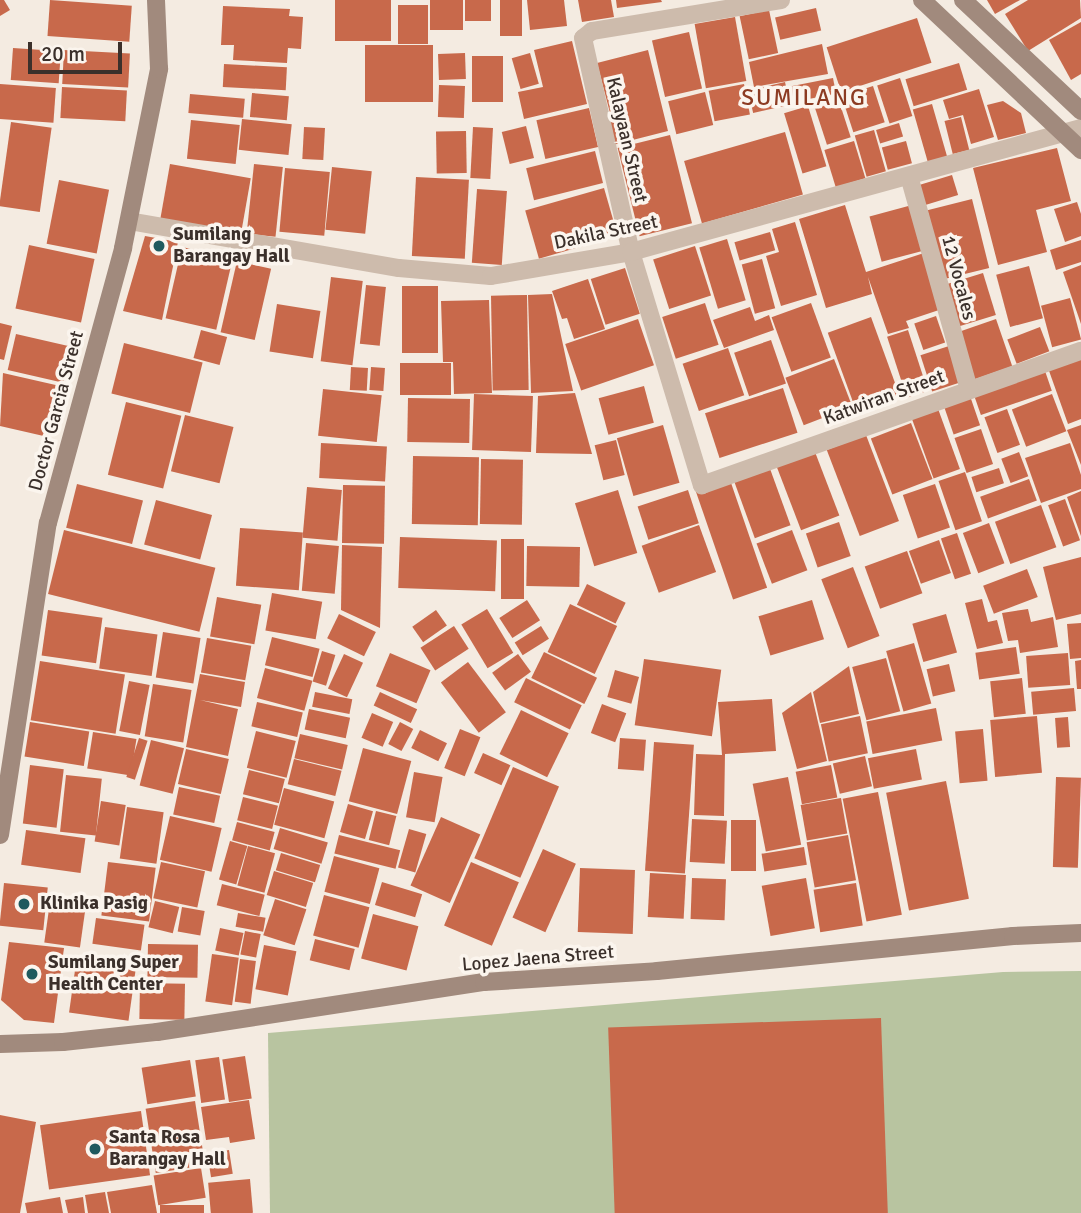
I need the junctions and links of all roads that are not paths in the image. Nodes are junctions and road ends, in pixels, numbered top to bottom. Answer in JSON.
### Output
{"nodes":[{"id":1,"x":156,"y":0,"type":"edge"},
{"id":2,"x":781,"y":0,"type":"edge"},
{"id":3,"x":922,"y":0,"type":"edge"},
{"id":4,"x":963,"y":0,"type":"edge"},
{"id":5,"x":1081,"y":111,"type":"edge"},
{"id":6,"x":1081,"y":128,"type":"edge"},
{"id":7,"x":1063,"y":133,"type":"junction"},
{"id":8,"x":1081,"y":150,"type":"edge"},
{"id":9,"x":909,"y":176,"type":"junction"},
{"id":10,"x":129,"y":221,"type":"junction"},
{"id":11,"x":631,"y":252,"type":"junction"},
{"id":12,"x":1081,"y":351,"type":"edge"},
{"id":13,"x":969,"y":390,"type":"junction"},
{"id":14,"x":702,"y":485,"type":"joint"},
{"id":15,"x":0,"y":835,"type":"edge"},
{"id":16,"x":1081,"y":933,"type":"edge"},
{"id":17,"x":0,"y":1044,"type":"edge"}],
"edges":[{"from":1,"to":10,"type":"street","name":"Doctor Garcia Street"},
{"from":2,"to":11,"type":"street","name":"Kalayaan Street"},
{"from":3,"to":7,"type":"street"},
{"from":4,"to":5,"type":"street"},
{"from":6,"to":7,"type":"street","name":"Dakila Street"},
{"from":7,"to":8,"type":"street"},
{"from":7,"to":9,"type":"street","name":"Dakila Street"},
{"from":9,"to":11,"type":"street","name":"Dakila Street"},
{"from":9,"to":13,"type":"street","name":"12 Vocales"},
{"from":10,"to":11,"type":"street","name":"Dakila Street"},
{"from":10,"to":15,"type":"street","name":"Doctor Garcia Street"},
{"from":11,"to":14,"type":"street","name":"Kalayaan Street"},
{"from":12,"to":13,"type":"street","name":"Katwiran Street"},
{"from":13,"to":14,"type":"street","name":"Katwiran Street"},
{"from":16,"to":17,"type":"street","name":"Lopez Jaena Street"}]}
